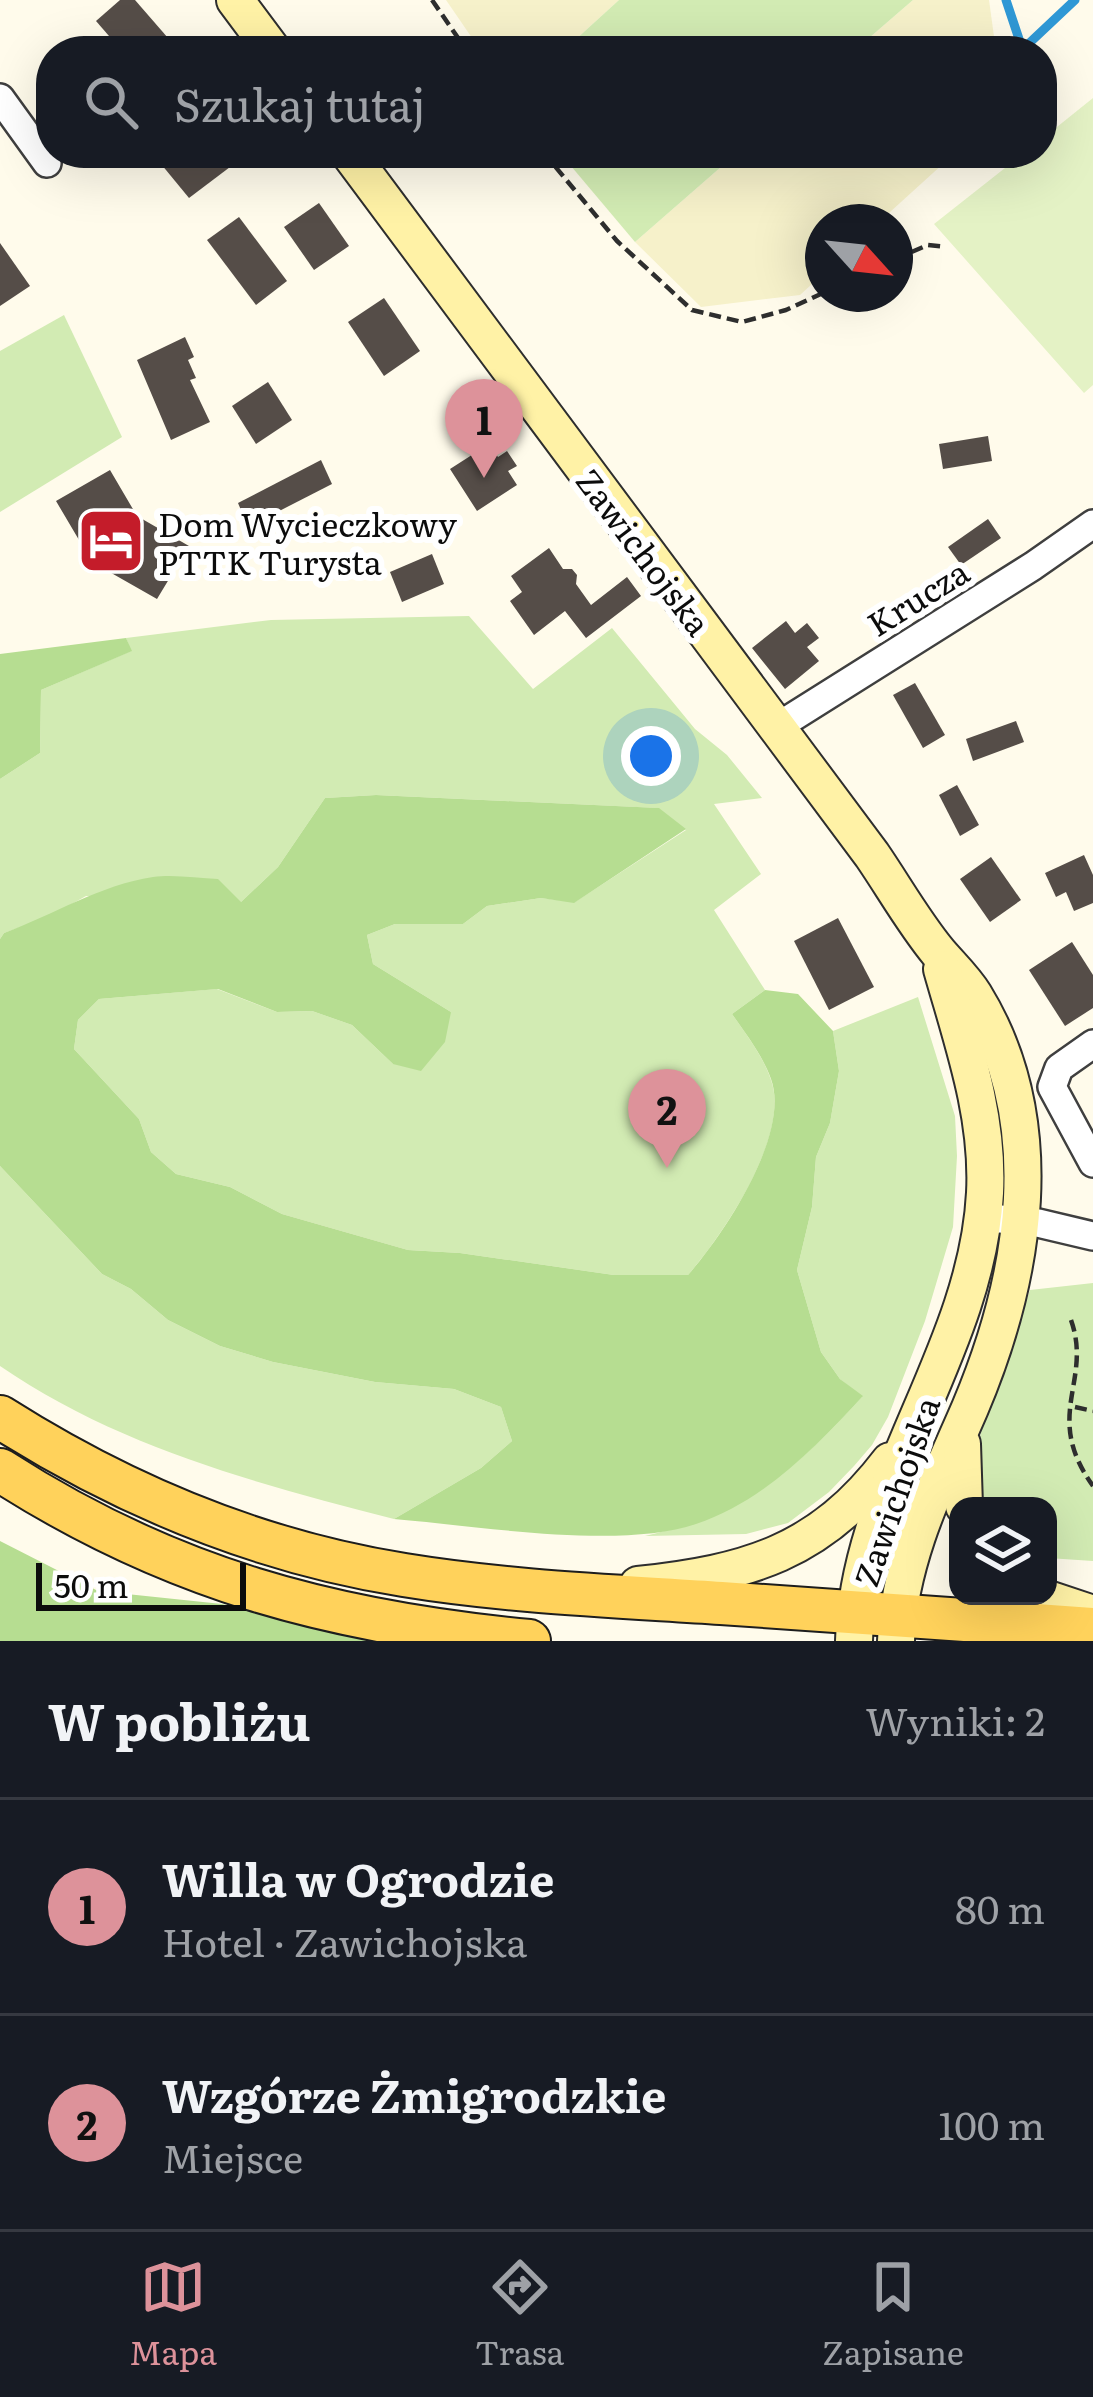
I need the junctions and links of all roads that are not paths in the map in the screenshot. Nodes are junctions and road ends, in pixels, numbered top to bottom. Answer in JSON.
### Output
{"nodes":[{"id":1,"x":235,"y":0,"type":"edge"},
{"id":2,"x":262,"y":36,"type":"edge"},
{"id":3,"x":0,"y":98,"type":"edge"},
{"id":4,"x":36,"y":148,"type":"edge"},
{"id":5,"x":360,"y":168,"type":"edge"},
{"id":6,"x":1093,"y":524,"type":"edge"},
{"id":7,"x":777,"y":727,"type":"junction"},
{"id":8,"x":938,"y":951,"type":"junction"},
{"id":9,"x":1093,"y":1044,"type":"edge"},
{"id":10,"x":1093,"y":1163,"type":"edge"},
{"id":11,"x":982,"y":1216,"type":"junction"},
{"id":12,"x":1021,"y":1220,"type":"junction"},
{"id":13,"x":1093,"y":1236,"type":"edge"},
{"id":14,"x":0,"y":1417,"type":"edge"},
{"id":15,"x":963,"y":1424,"type":"junction"},
{"id":16,"x":914,"y":1430,"type":"junction"},
{"id":17,"x":0,"y":1470,"type":"edge"},
{"id":18,"x":963,"y":1497,"type":"edge"},
{"id":19,"x":566,"y":1593,"type":"junction"},
{"id":20,"x":1057,"y":1602,"type":"edge"},
{"id":21,"x":1093,"y":1614,"type":"edge"},
{"id":22,"x":854,"y":1627,"type":"edge"},
{"id":23,"x":897,"y":1628,"type":"edge"},
{"id":24,"x":1093,"y":1629,"type":"edge"},
{"id":25,"x":530,"y":1641,"type":"edge"}],
"edges":[{"from":1,"to":2,"type":"street"},
{"from":3,"to":4,"type":"street"},
{"from":5,"to":7,"type":"street","name":"Zawichojska"},
{"from":6,"to":7,"type":"street","name":"Krucza"},
{"from":7,"to":8,"type":"street","name":"Zawichojska"},
{"from":8,"to":11,"type":"street","name":"Zawichojska"},
{"from":8,"to":12,"type":"street","name":"Zawichojska"},
{"from":9,"to":10,"type":"street"},
{"from":11,"to":12,"type":"street"},
{"from":11,"to":16,"type":"street","name":"Zawichojska"},
{"from":12,"to":13,"type":"street"},
{"from":12,"to":15,"type":"street","name":"Zawichojska"},
{"from":14,"to":19,"type":"main road"},
{"from":15,"to":18,"type":"street","name":"Zawichojska"},
{"from":15,"to":23,"type":"street","name":"Zawichojska"},
{"from":16,"to":19,"type":"street"},
{"from":16,"to":22,"type":"street","name":"Zawichojska"},
{"from":17,"to":25,"type":"main road"},
{"from":19,"to":22,"type":"main road"},
{"from":20,"to":21,"type":"street"},
{"from":22,"to":23,"type":"main road"},
{"from":23,"to":24,"type":"main road"}]}
